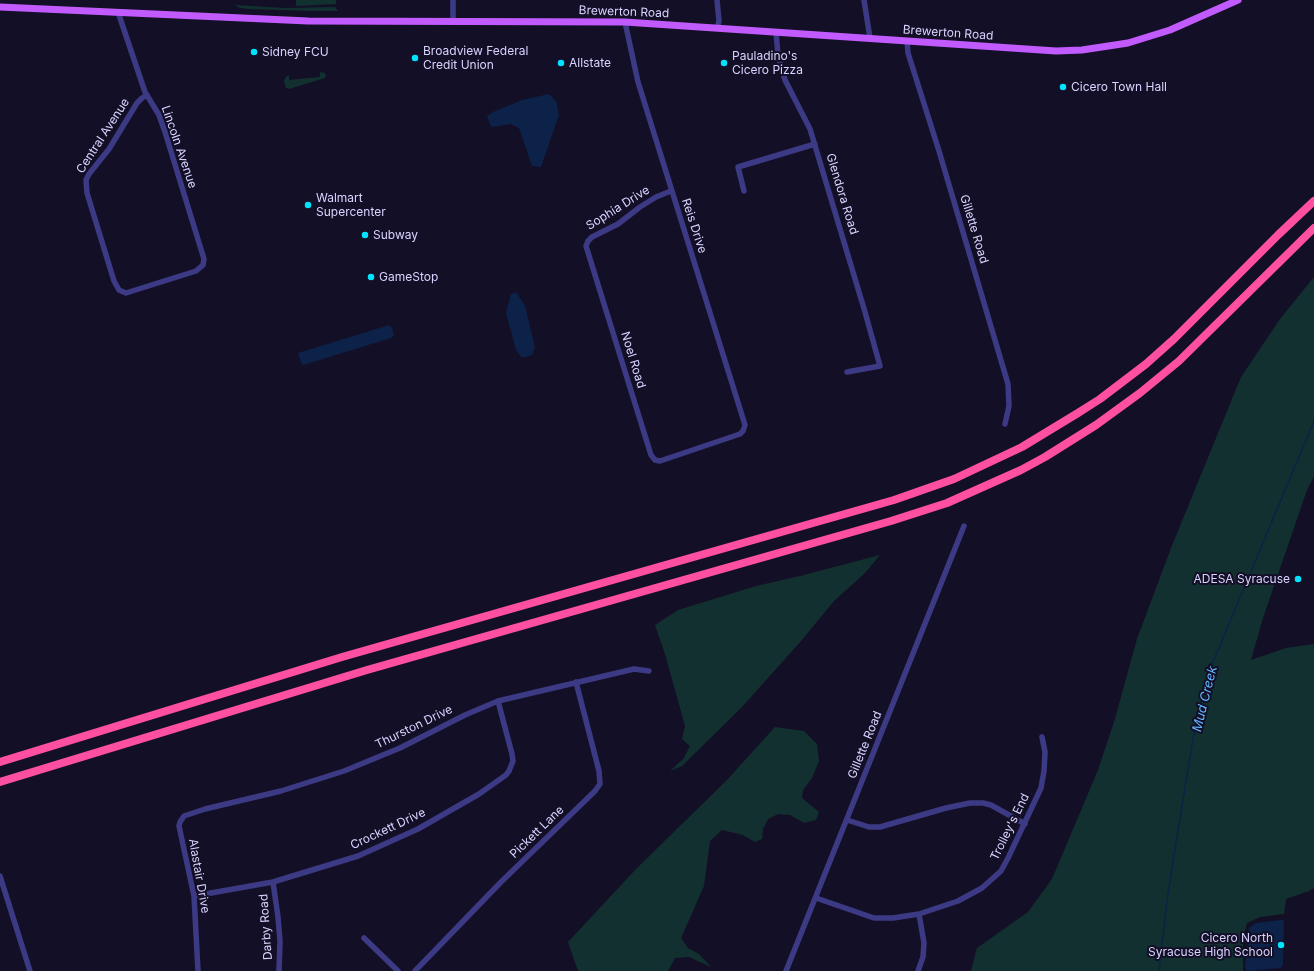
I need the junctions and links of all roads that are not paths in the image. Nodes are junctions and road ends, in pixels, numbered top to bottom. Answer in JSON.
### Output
{"nodes":[{"id":1,"x":453,"y":0,"type":"edge"},
{"id":2,"x":717,"y":0,"type":"edge"},
{"id":3,"x":864,"y":0,"type":"edge"},
{"id":4,"x":1238,"y":0,"type":"edge"},
{"id":5,"x":0,"y":7,"type":"edge"},
{"id":6,"x":118,"y":12,"type":"junction"},
{"id":7,"x":453,"y":21,"type":"junction"},
{"id":8,"x":625,"y":22,"type":"junction"},
{"id":9,"x":717,"y":28,"type":"junction"},
{"id":10,"x":776,"y":32,"type":"junction"},
{"id":11,"x":870,"y":38,"type":"junction"},
{"id":12,"x":907,"y":41,"type":"junction"},
{"id":13,"x":147,"y":95,"type":"junction"},
{"id":14,"x":815,"y":144,"type":"junction"},
{"id":15,"x":671,"y":191,"type":"junction"},
{"id":16,"x":744,"y":191,"type":"dead end"},
{"id":17,"x":1314,"y":201,"type":"edge"},
{"id":18,"x":1314,"y":228,"type":"edge"},
{"id":19,"x":588,"y":252,"type":"joint"},
{"id":20,"x":120,"y":292,"type":"joint"},
{"id":21,"x":847,"y":372,"type":"dead end"},
{"id":22,"x":1006,"y":424,"type":"dead end"},
{"id":23,"x":668,"y":459,"type":"joint"},
{"id":24,"x":964,"y":526,"type":"dead end"},
{"id":25,"x":649,"y":671,"type":"dead end"},
{"id":26,"x":576,"y":682,"type":"junction"},
{"id":27,"x":498,"y":701,"type":"junction"},
{"id":28,"x":1042,"y":737,"type":"dead end"},
{"id":29,"x":0,"y":762,"type":"edge"},
{"id":30,"x":0,"y":782,"type":"edge"},
{"id":31,"x":190,"y":813,"type":"joint"},
{"id":32,"x":847,"y":820,"type":"junction"},
{"id":33,"x":1025,"y":824,"type":"junction"},
{"id":34,"x":0,"y":876,"type":"edge"},
{"id":35,"x":274,"y":882,"type":"junction"},
{"id":36,"x":194,"y":896,"type":"junction"},
{"id":37,"x":816,"y":898,"type":"junction"},
{"id":38,"x":919,"y":914,"type":"junction"},
{"id":39,"x":364,"y":938,"type":"dead end"},
{"id":40,"x":30,"y":971,"type":"edge"},
{"id":41,"x":198,"y":971,"type":"edge"},
{"id":42,"x":279,"y":971,"type":"edge"},
{"id":43,"x":398,"y":971,"type":"edge"},
{"id":44,"x":414,"y":971,"type":"edge"},
{"id":45,"x":786,"y":971,"type":"edge"},
{"id":46,"x":918,"y":971,"type":"edge"}],
"edges":[{"from":1,"to":7,"type":"street"},
{"from":2,"to":9,"type":"street"},
{"from":3,"to":11,"type":"street"},
{"from":4,"to":12,"type":"main road","name":"Brewerton Road"},
{"from":5,"to":6,"type":"main road","name":"Brewerton Road"},
{"from":6,"to":7,"type":"main road","name":"Brewerton Road"},
{"from":6,"to":13,"type":"street","name":"Lincoln Avenue"},
{"from":7,"to":8,"type":"main road","name":"Brewerton Road"},
{"from":8,"to":9,"type":"main road","name":"Brewerton Road"},
{"from":8,"to":15,"type":"street","name":"Reis Drive"},
{"from":9,"to":10,"type":"main road","name":"Brewerton Road"},
{"from":10,"to":11,"type":"main road","name":"Brewerton Road"},
{"from":10,"to":14,"type":"street","name":"Glendora Road"},
{"from":11,"to":12,"type":"main road","name":"Brewerton Road"},
{"from":12,"to":22,"type":"street","name":"Gillette Road"},
{"from":13,"to":20,"type":"street","name":"Central Avenue"},
{"from":13,"to":20,"type":"street","name":"Lincoln Avenue"},
{"from":14,"to":16,"type":"street"},
{"from":14,"to":21,"type":"street","name":"Glendora Road"},
{"from":15,"to":19,"type":"street","name":"Sophia Drive"},
{"from":15,"to":23,"type":"street","name":"Reis Drive"},
{"from":17,"to":29,"type":"highway"},
{"from":18,"to":30,"type":"highway"},
{"from":19,"to":23,"type":"street","name":"Noel Road"},
{"from":24,"to":32,"type":"street","name":"Gillette Road"},
{"from":25,"to":26,"type":"street","name":"Thurston Drive"},
{"from":26,"to":27,"type":"street","name":"Thurston Drive"},
{"from":26,"to":44,"type":"street","name":"Pickett Lane"},
{"from":27,"to":31,"type":"street","name":"Thurston Drive"},
{"from":27,"to":35,"type":"street","name":"Crockett Drive"},
{"from":28,"to":33,"type":"street","name":"Trolley's End"},
{"from":31,"to":36,"type":"street","name":"Alastair Drive"},
{"from":32,"to":33,"type":"street"},
{"from":32,"to":37,"type":"street","name":"Gillette Road"},
{"from":33,"to":38,"type":"street","name":"Trolley's End"},
{"from":34,"to":40,"type":"street"},
{"from":35,"to":36,"type":"street","name":"Crockett Drive"},
{"from":35,"to":42,"type":"street","name":"Darby Road"},
{"from":36,"to":41,"type":"street","name":"Alastair Drive"},
{"from":37,"to":38,"type":"street","name":"Trolley's End"},
{"from":37,"to":45,"type":"street","name":"Gillette Road"},
{"from":38,"to":46,"type":"street"},
{"from":39,"to":43,"type":"street"}]}
